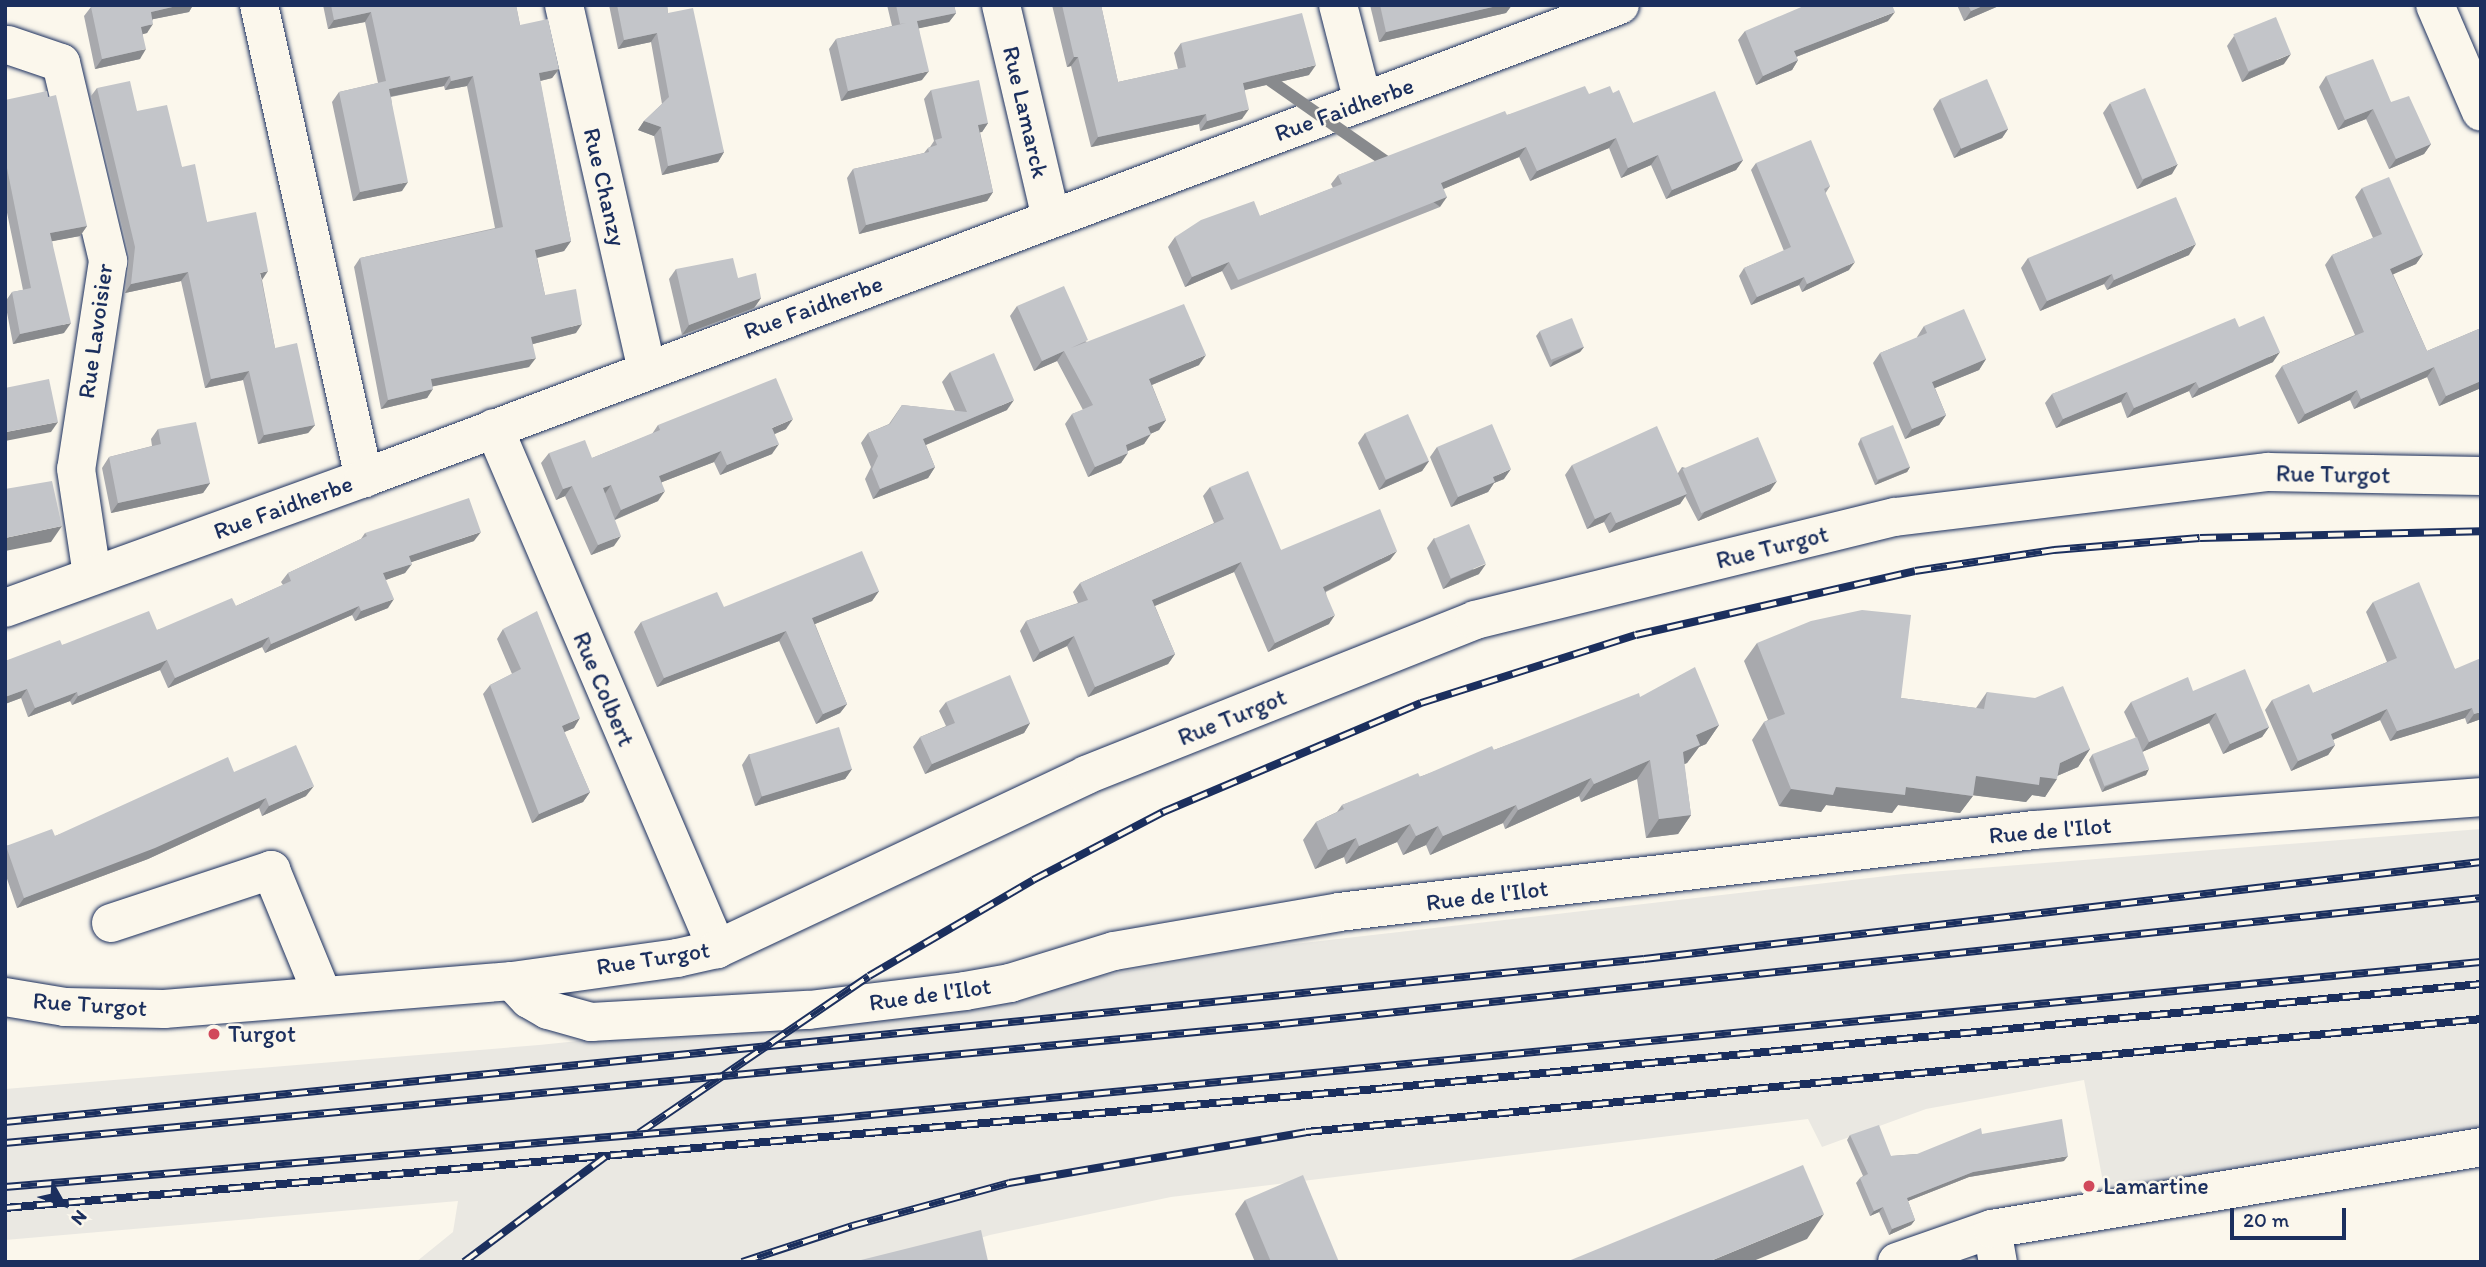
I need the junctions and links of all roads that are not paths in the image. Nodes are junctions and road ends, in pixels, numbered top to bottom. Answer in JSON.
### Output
{"nodes":[{"id":1,"x":259,"y":5,"type":"edge"},
{"id":2,"x":564,"y":5,"type":"edge"},
{"id":3,"x":1001,"y":5,"type":"edge"},
{"id":4,"x":1338,"y":5,"type":"edge"},
{"id":5,"x":1620,"y":5,"type":"edge"},
{"id":6,"x":2435,"y":5,"type":"edge"},
{"id":7,"x":8,"y":45,"type":"dead end"},
{"id":8,"x":1363,"y":102,"type":"junction"},
{"id":9,"x":2481,"y":112,"type":"edge"},
{"id":10,"x":1051,"y":218,"type":"junction"},
{"id":11,"x":647,"y":369,"type":"junction"},
{"id":12,"x":494,"y":428,"type":"junction"},
{"id":13,"x":2481,"y":477,"type":"edge"},
{"id":14,"x":364,"y":478,"type":"junction"},
{"id":15,"x":92,"y":575,"type":"junction"},
{"id":16,"x":5,"y":608,"type":"edge"},
{"id":17,"x":2481,"y":797,"type":"edge"},
{"id":18,"x":111,"y":923,"type":"dead end"},
{"id":19,"x":717,"y":949,"type":"junction"},
{"id":20,"x":512,"y":981,"type":"junction"},
{"id":21,"x":322,"y":994,"type":"junction"},
{"id":22,"x":5,"y":997,"type":"edge"},
{"id":23,"x":2481,"y":1147,"type":"edge"},
{"id":24,"x":1995,"y":1245,"type":"edge"},
{"id":25,"x":1896,"y":1262,"type":"edge"}],
"edges":[{"from":1,"to":14,"type":"street"},
{"from":2,"to":11,"type":"street","name":"Rue Chanzy"},
{"from":3,"to":10,"type":"street","name":"Rue Lamarck"},
{"from":4,"to":8,"type":"street"},
{"from":5,"to":8,"type":"street","name":"Rue Faidherbe"},
{"from":6,"to":9,"type":"street"},
{"from":7,"to":15,"type":"street","name":"Rue Lavoisier"},
{"from":8,"to":10,"type":"street","name":"Rue Faidherbe"},
{"from":10,"to":11,"type":"street","name":"Rue Faidherbe"},
{"from":11,"to":12,"type":"street","name":"Rue Faidherbe"},
{"from":12,"to":14,"type":"street","name":"Rue Faidherbe"},
{"from":12,"to":19,"type":"street","name":"Rue Colbert"},
{"from":13,"to":19,"type":"street","name":"Rue Turgot"},
{"from":14,"to":15,"type":"street","name":"Rue Faidherbe"},
{"from":15,"to":16,"type":"street","name":"Rue Faidherbe"},
{"from":17,"to":20,"type":"street","name":"Rue de l'Ilot"},
{"from":18,"to":21,"type":"street"},
{"from":19,"to":20,"type":"street","name":"Rue Turgot"},
{"from":20,"to":21,"type":"street","name":"Rue Turgot"},
{"from":21,"to":22,"type":"street","name":"Rue Turgot"},
{"from":23,"to":24,"type":"street"},
{"from":24,"to":25,"type":"street"}]}
